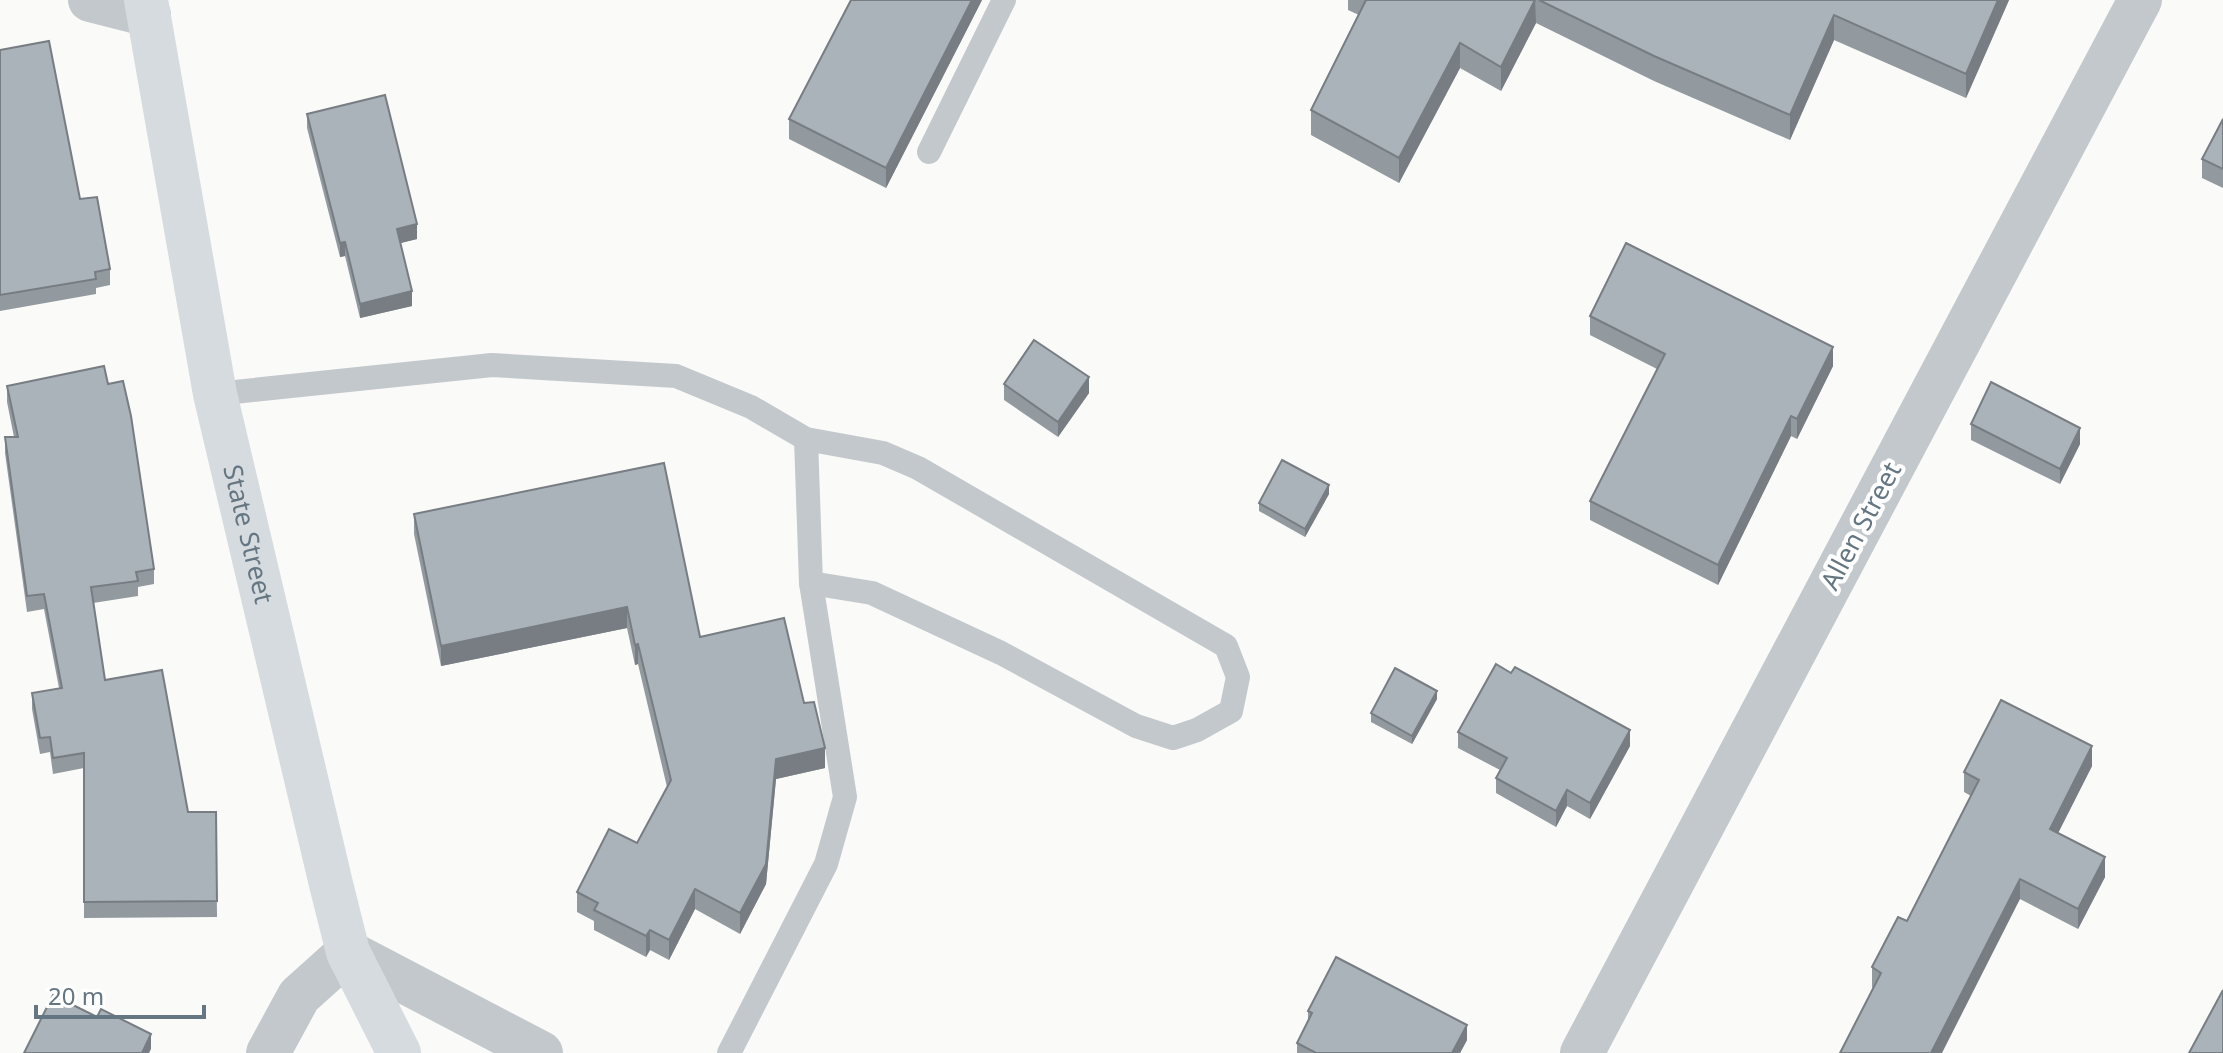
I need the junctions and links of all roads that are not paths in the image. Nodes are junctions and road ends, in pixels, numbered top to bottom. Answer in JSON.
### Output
{"nodes":[{"id":1,"x":90,"y":0,"type":"edge"},
{"id":2,"x":1004,"y":0,"type":"edge"},
{"id":3,"x":2140,"y":0,"type":"edge"},
{"id":4,"x":148,"y":8,"type":"edge"},
{"id":5,"x":929,"y":152,"type":"dead end"},
{"id":6,"x":215,"y":394,"type":"junction"},
{"id":7,"x":806,"y":439,"type":"junction"},
{"id":8,"x":811,"y":583,"type":"junction"},
{"id":9,"x":348,"y":952,"type":"junction"},
{"id":10,"x":268,"y":1053,"type":"edge"},
{"id":11,"x":399,"y":1053,"type":"edge"},
{"id":12,"x":541,"y":1053,"type":"edge"},
{"id":13,"x":729,"y":1053,"type":"edge"},
{"id":14,"x":1582,"y":1053,"type":"edge"}],
"edges":[{"from":1,"to":4,"type":"street"},
{"from":2,"to":5,"type":"lane"},
{"from":3,"to":14,"type":"street","name":"Allen Street"},
{"from":4,"to":6,"type":"street","name":"State Street"},
{"from":6,"to":7,"type":"lane"},
{"from":6,"to":9,"type":"street","name":"State Street"},
{"from":7,"to":8,"type":"lane"},
{"from":7,"to":8,"type":"lane"},
{"from":8,"to":13,"type":"lane"},
{"from":9,"to":10,"type":"street"},
{"from":9,"to":11,"type":"street","name":"State Street"},
{"from":9,"to":12,"type":"street"}]}
